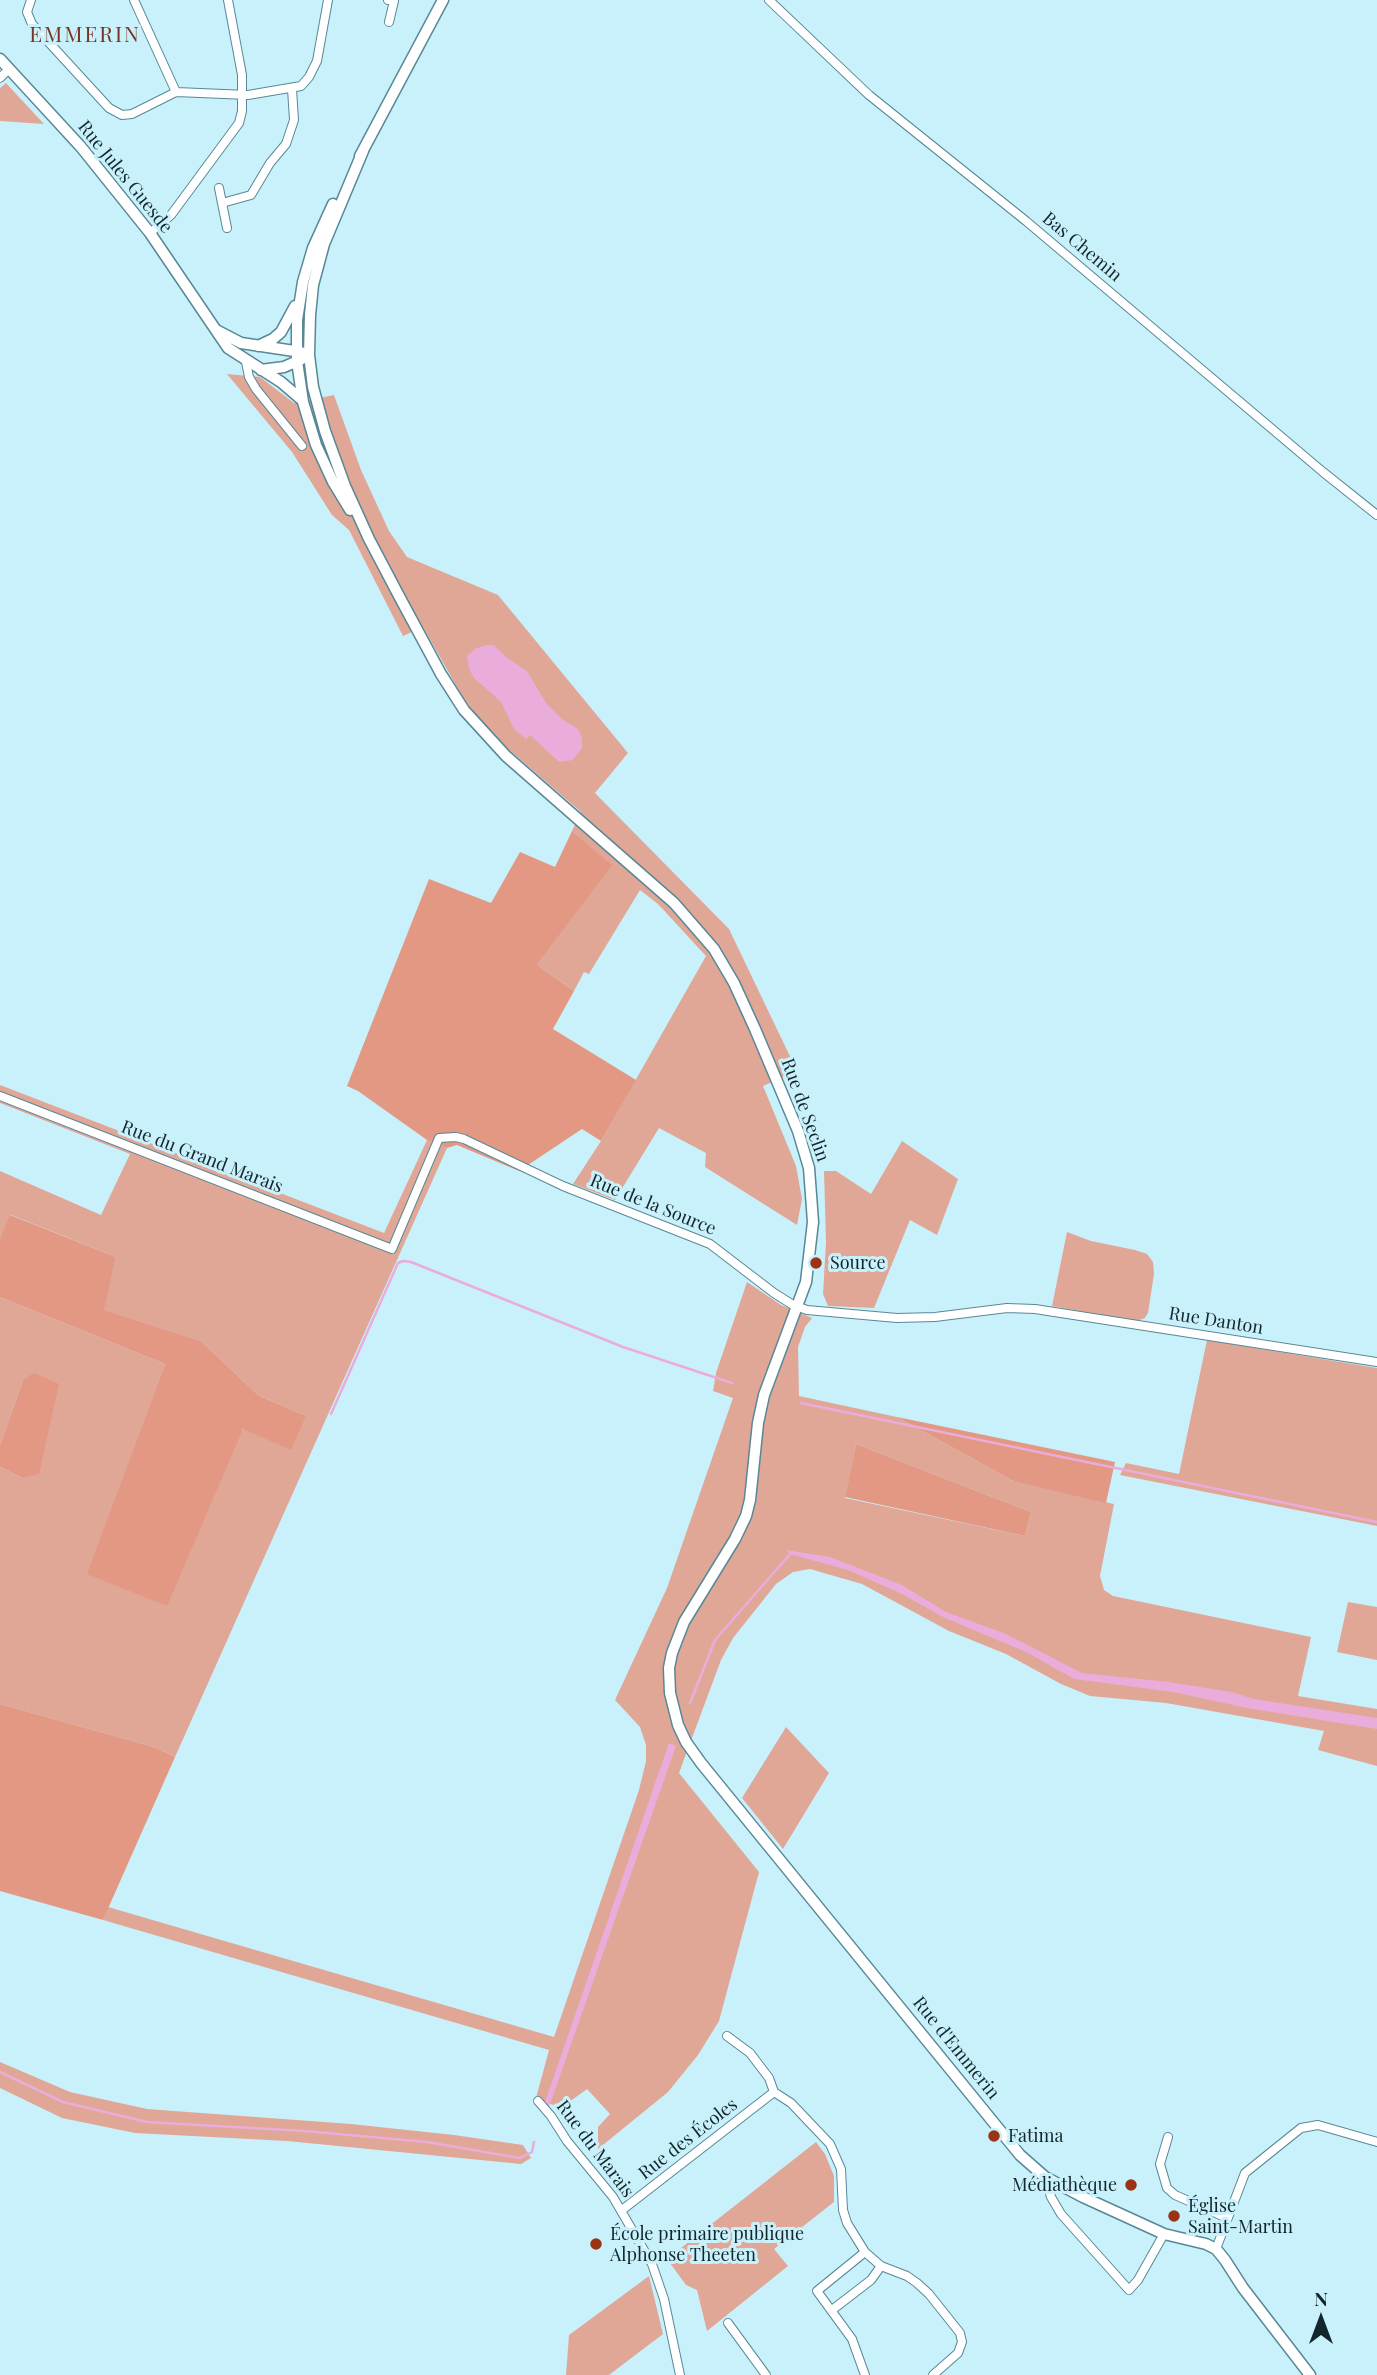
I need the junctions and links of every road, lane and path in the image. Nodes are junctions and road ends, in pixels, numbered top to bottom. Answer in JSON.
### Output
{"nodes":[{"id":1,"x":31,"y":0,"type":"edge"},
{"id":2,"x":134,"y":0,"type":"edge"},
{"id":3,"x":228,"y":0,"type":"edge"},
{"id":4,"x":328,"y":0,"type":"edge"},
{"id":5,"x":388,"y":0,"type":"edge"},
{"id":6,"x":443,"y":0,"type":"edge"},
{"id":7,"x":769,"y":0,"type":"edge"},
{"id":8,"x":389,"y":22,"type":"dead end"},
{"id":9,"x":0,"y":60,"type":"edge"},
{"id":10,"x":9,"y":69,"type":"junction"},
{"id":11,"x":0,"y":78,"type":"edge"},
{"id":12,"x":292,"y":89,"type":"junction"},
{"id":13,"x":176,"y":92,"type":"junction"},
{"id":14,"x":242,"y":95,"type":"junction"},
{"id":15,"x":363,"y":150,"type":"junction"},
{"id":16,"x":219,"y":188,"type":"dead end"},
{"id":17,"x":222,"y":203,"type":"junction"},
{"id":18,"x":227,"y":228,"type":"dead end"},
{"id":19,"x":150,"y":233,"type":"junction"},
{"id":20,"x":302,"y":287,"type":"junction"},
{"id":21,"x":212,"y":326,"type":"junction"},
{"id":22,"x":257,"y":346,"type":"junction"},
{"id":23,"x":309,"y":355,"type":"junction"},
{"id":24,"x":297,"y":356,"type":"junction"},
{"id":25,"x":246,"y":362,"type":"junction"},
{"id":26,"x":261,"y":370,"type":"junction"},
{"id":27,"x":303,"y":402,"type":"junction"},
{"id":28,"x":302,"y":446,"type":"dead end"},
{"id":29,"x":1377,"y":515,"type":"edge"},
{"id":30,"x":369,"y":539,"type":"junction"},
{"id":31,"x":0,"y":1096,"type":"edge"},
{"id":32,"x":392,"y":1249,"type":"joint"},
{"id":33,"x":798,"y":1307,"type":"junction"},
{"id":34,"x":1051,"y":1311,"type":"joint"},
{"id":35,"x":1377,"y":1362,"type":"edge"},
{"id":36,"x":682,"y":1733,"type":"joint"},
{"id":37,"x":727,"y":2036,"type":"dead end"},
{"id":38,"x":774,"y":2092,"type":"junction"},
{"id":39,"x":539,"y":2102,"type":"dead end"},
{"id":40,"x":1168,"y":2137,"type":"dead end"},
{"id":41,"x":1377,"y":2142,"type":"edge"},
{"id":42,"x":1045,"y":2177,"type":"junction"},
{"id":43,"x":622,"y":2210,"type":"junction"},
{"id":44,"x":1227,"y":2218,"type":"junction"},
{"id":45,"x":1164,"y":2234,"type":"junction"},
{"id":46,"x":1216,"y":2249,"type":"junction"},
{"id":47,"x":866,"y":2252,"type":"junction"},
{"id":48,"x":881,"y":2266,"type":"junction"},
{"id":49,"x":832,"y":2310,"type":"junction"},
{"id":50,"x":728,"y":2323,"type":"dead end"},
{"id":51,"x":680,"y":2375,"type":"edge"},
{"id":52,"x":765,"y":2375,"type":"edge"},
{"id":53,"x":865,"y":2375,"type":"edge"},
{"id":54,"x":933,"y":2375,"type":"edge"},
{"id":55,"x":1310,"y":2375,"type":"edge"}],
"edges":[{"from":1,"to":13,"type":"street"},
{"from":2,"to":13,"type":"street"},
{"from":3,"to":14,"type":"street"},
{"from":4,"to":12,"type":"street"},
{"from":5,"to":8,"type":"street"},
{"from":6,"to":15,"type":"main road"},
{"from":7,"to":29,"type":"street","name":"Bas Chemin"},
{"from":9,"to":10,"type":"main road","name":"Rue Jules Guesde"},
{"from":10,"to":11,"type":"street"},
{"from":10,"to":19,"type":"main road","name":"Rue Jules Guesde"},
{"from":12,"to":14,"type":"street"},
{"from":12,"to":17,"type":"street"},
{"from":13,"to":14,"type":"street"},
{"from":14,"to":19,"type":"street"},
{"from":15,"to":20,"type":"main road"},
{"from":15,"to":23,"type":"main road"},
{"from":16,"to":17,"type":"street"},
{"from":17,"to":18,"type":"street"},
{"from":19,"to":21,"type":"main road","name":"Rue Jules Guesde"},
{"from":20,"to":22,"type":"main road"},
{"from":20,"to":24,"type":"main road"},
{"from":21,"to":22,"type":"main road","name":"Rue Jules Guesde"},
{"from":21,"to":25,"type":"main road","name":"Rue Jules Guesde"},
{"from":22,"to":24,"type":"main road","name":"Rue Jules Guesde"},
{"from":22,"to":25,"type":"main road"},
{"from":23,"to":24,"type":"main road"},
{"from":23,"to":30,"type":"main road"},
{"from":24,"to":26,"type":"main road"},
{"from":24,"to":27,"type":"main road"},
{"from":25,"to":26,"type":"main road","name":"Rue Jules Guesde"},
{"from":25,"to":28,"type":"street","name":"Rue Jules Guesde"},
{"from":26,"to":27,"type":"main road","name":"Rue Jules Guesde"},
{"from":27,"to":30,"type":"main road"},
{"from":30,"to":33,"type":"main road","name":"Rue de Seclin"},
{"from":31,"to":32,"type":"street","name":"Rue du Grand Marais"},
{"from":32,"to":33,"type":"street","name":"Rue de la Source"},
{"from":33,"to":34,"type":"street","name":"Rue de la Source"},
{"from":33,"to":36,"type":"main road","name":"Rue de Seclin"},
{"from":34,"to":35,"type":"street","name":"Rue Danton"},
{"from":36,"to":42,"type":"main road","name":"Rue d'Emmerin"},
{"from":37,"to":38,"type":"street"},
{"from":38,"to":43,"type":"street","name":"Rue des Écoles"},
{"from":38,"to":47,"type":"street"},
{"from":39,"to":43,"type":"street","name":"Rue du Marais"},
{"from":40,"to":44,"type":"street"},
{"from":41,"to":44,"type":"street"},
{"from":42,"to":45,"type":"main road","name":"Rue d'Emmerin"},
{"from":42,"to":45,"type":"street"},
{"from":43,"to":51,"type":"street","name":"Rue du Marais"},
{"from":44,"to":46,"type":"street"},
{"from":45,"to":46,"type":"main road","name":"Rue d'Emmerin"},
{"from":46,"to":55,"type":"main road"},
{"from":47,"to":48,"type":"street"},
{"from":47,"to":49,"type":"street"},
{"from":48,"to":49,"type":"street"},
{"from":48,"to":54,"type":"street"},
{"from":49,"to":53,"type":"street"},
{"from":50,"to":52,"type":"street"}]}
